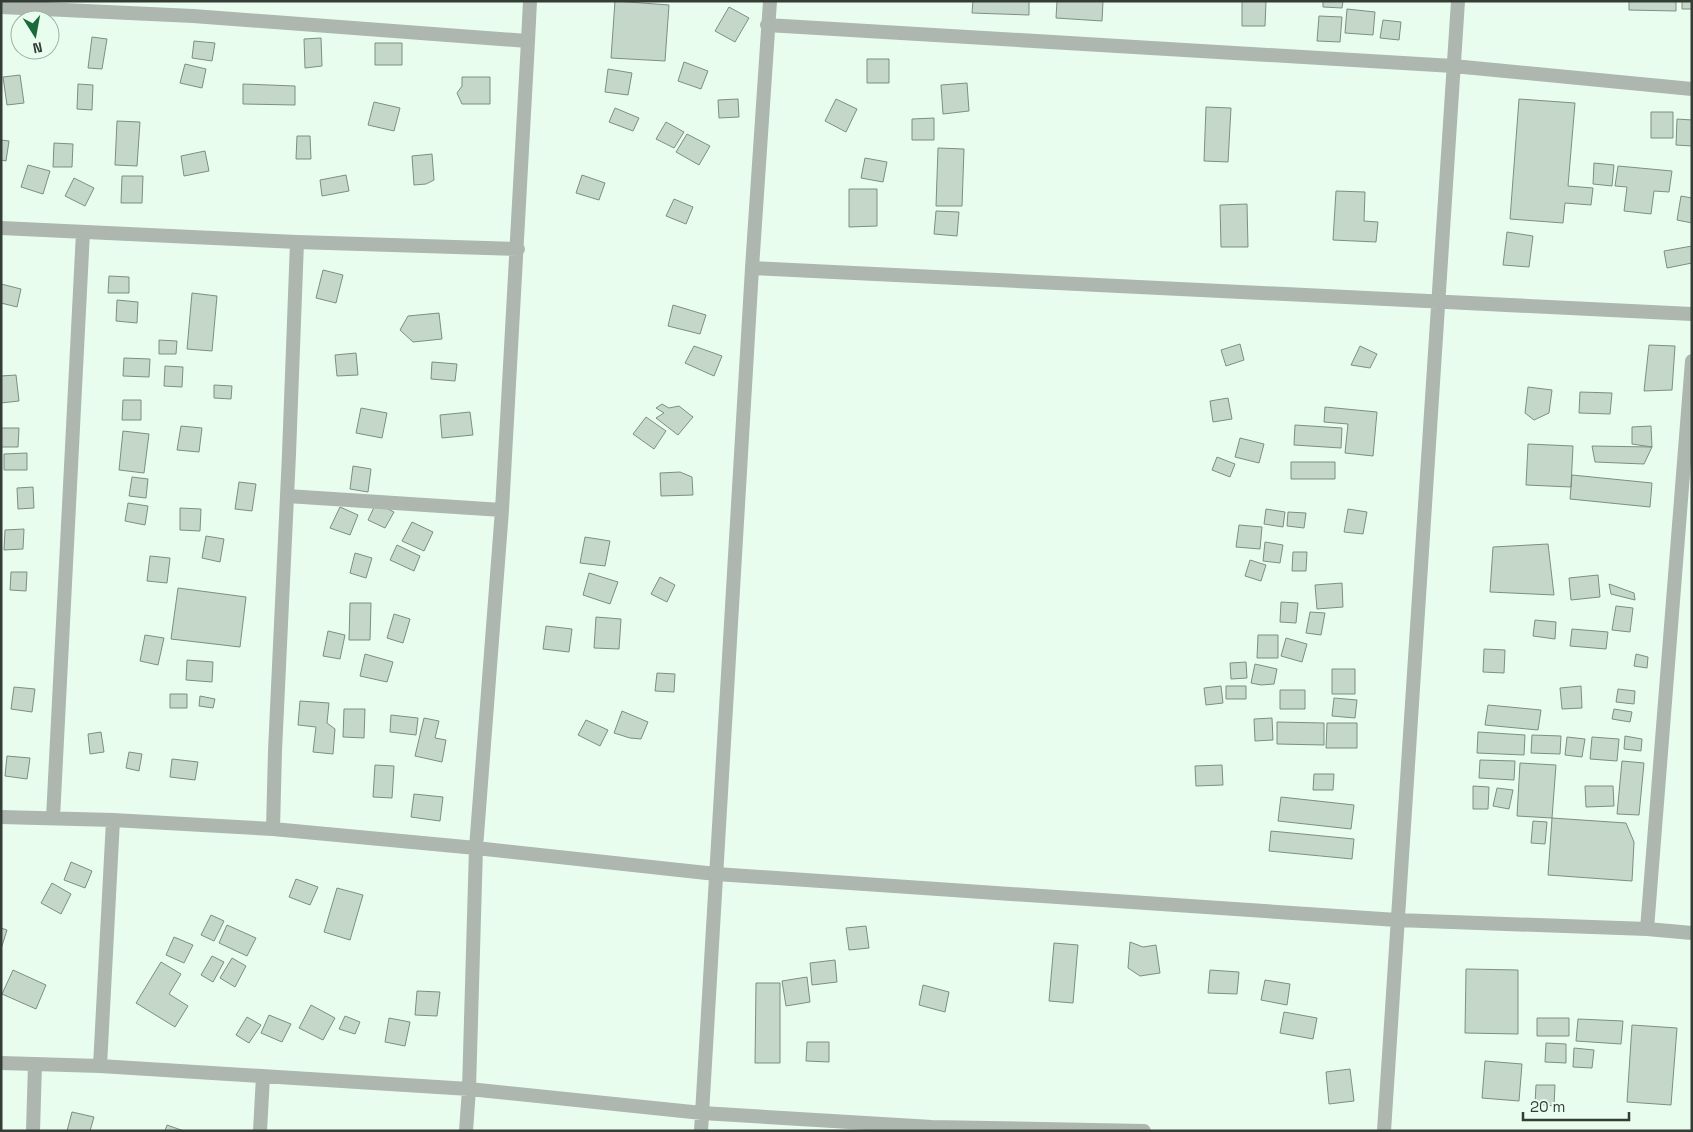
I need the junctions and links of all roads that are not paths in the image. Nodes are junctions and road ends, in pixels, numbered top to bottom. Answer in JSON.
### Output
{"nodes":[{"id":1,"x":530,"y":1,"type":"edge"},
{"id":2,"x":770,"y":1,"type":"edge"},
{"id":3,"x":1458,"y":1,"type":"edge"},
{"id":4,"x":1,"y":7,"type":"edge"},
{"id":5,"x":767,"y":26,"type":"junction"},
{"id":6,"x":528,"y":41,"type":"junction"},
{"id":7,"x":1453,"y":66,"type":"junction"},
{"id":8,"x":1692,"y":89,"type":"edge"},
{"id":9,"x":1,"y":228,"type":"edge"},
{"id":10,"x":83,"y":232,"type":"junction"},
{"id":11,"x":296,"y":242,"type":"junction"},
{"id":12,"x":518,"y":249,"type":"junction"},
{"id":13,"x":752,"y":268,"type":"junction"},
{"id":14,"x":1437,"y":302,"type":"junction"},
{"id":15,"x":1692,"y":314,"type":"edge"},
{"id":16,"x":1692,"y":361,"type":"edge"},
{"id":17,"x":287,"y":496,"type":"junction"},
{"id":18,"x":502,"y":510,"type":"junction"},
{"id":19,"x":1,"y":817,"type":"edge"},
{"id":20,"x":53,"y":818,"type":"junction"},
{"id":21,"x":113,"y":820,"type":"junction"},
{"id":22,"x":273,"y":829,"type":"junction"},
{"id":23,"x":476,"y":848,"type":"junction"},
{"id":24,"x":716,"y":874,"type":"junction"},
{"id":25,"x":1397,"y":920,"type":"junction"},
{"id":26,"x":1647,"y":929,"type":"junction"},
{"id":27,"x":1692,"y":933,"type":"edge"},
{"id":28,"x":1,"y":1063,"type":"edge"},
{"id":29,"x":35,"y":1064,"type":"junction"},
{"id":30,"x":100,"y":1066,"type":"junction"},
{"id":31,"x":263,"y":1076,"type":"junction"},
{"id":32,"x":469,"y":1089,"type":"junction"},
{"id":33,"x":702,"y":1112,"type":"junction"},
{"id":34,"x":932,"y":1129,"type":"edge"},
{"id":35,"x":33,"y":1131,"type":"edge"},
{"id":36,"x":260,"y":1131,"type":"edge"},
{"id":37,"x":466,"y":1131,"type":"edge"},
{"id":38,"x":701,"y":1131,"type":"edge"},
{"id":39,"x":1144,"y":1131,"type":"edge"},
{"id":40,"x":1384,"y":1131,"type":"edge"}],
"edges":[{"from":1,"to":6,"type":"street"},
{"from":2,"to":5,"type":"street"},
{"from":3,"to":7,"type":"street"},
{"from":4,"to":6,"type":"street"},
{"from":5,"to":7,"type":"street"},
{"from":5,"to":13,"type":"street"},
{"from":6,"to":12,"type":"street"},
{"from":7,"to":8,"type":"street"},
{"from":7,"to":14,"type":"street"},
{"from":9,"to":10,"type":"street"},
{"from":10,"to":11,"type":"street"},
{"from":10,"to":20,"type":"street"},
{"from":11,"to":12,"type":"street"},
{"from":11,"to":17,"type":"street"},
{"from":12,"to":18,"type":"street"},
{"from":13,"to":14,"type":"street"},
{"from":13,"to":24,"type":"street"},
{"from":14,"to":15,"type":"street"},
{"from":14,"to":25,"type":"street"},
{"from":16,"to":26,"type":"street"},
{"from":17,"to":18,"type":"street"},
{"from":17,"to":22,"type":"street"},
{"from":18,"to":23,"type":"street"},
{"from":19,"to":20,"type":"street"},
{"from":20,"to":21,"type":"street"},
{"from":21,"to":22,"type":"street"},
{"from":21,"to":30,"type":"street"},
{"from":22,"to":23,"type":"street"},
{"from":23,"to":24,"type":"street"},
{"from":23,"to":32,"type":"street"},
{"from":24,"to":25,"type":"street"},
{"from":24,"to":33,"type":"street"},
{"from":25,"to":26,"type":"street"},
{"from":25,"to":40,"type":"street"},
{"from":26,"to":27,"type":"street"},
{"from":28,"to":29,"type":"street"},
{"from":29,"to":30,"type":"street"},
{"from":29,"to":35,"type":"street"},
{"from":30,"to":31,"type":"street"},
{"from":31,"to":32,"type":"street"},
{"from":31,"to":36,"type":"street"},
{"from":32,"to":33,"type":"street"},
{"from":32,"to":37,"type":"street"},
{"from":33,"to":34,"type":"street"},
{"from":33,"to":38,"type":"street"},
{"from":34,"to":39,"type":"street"}]}
